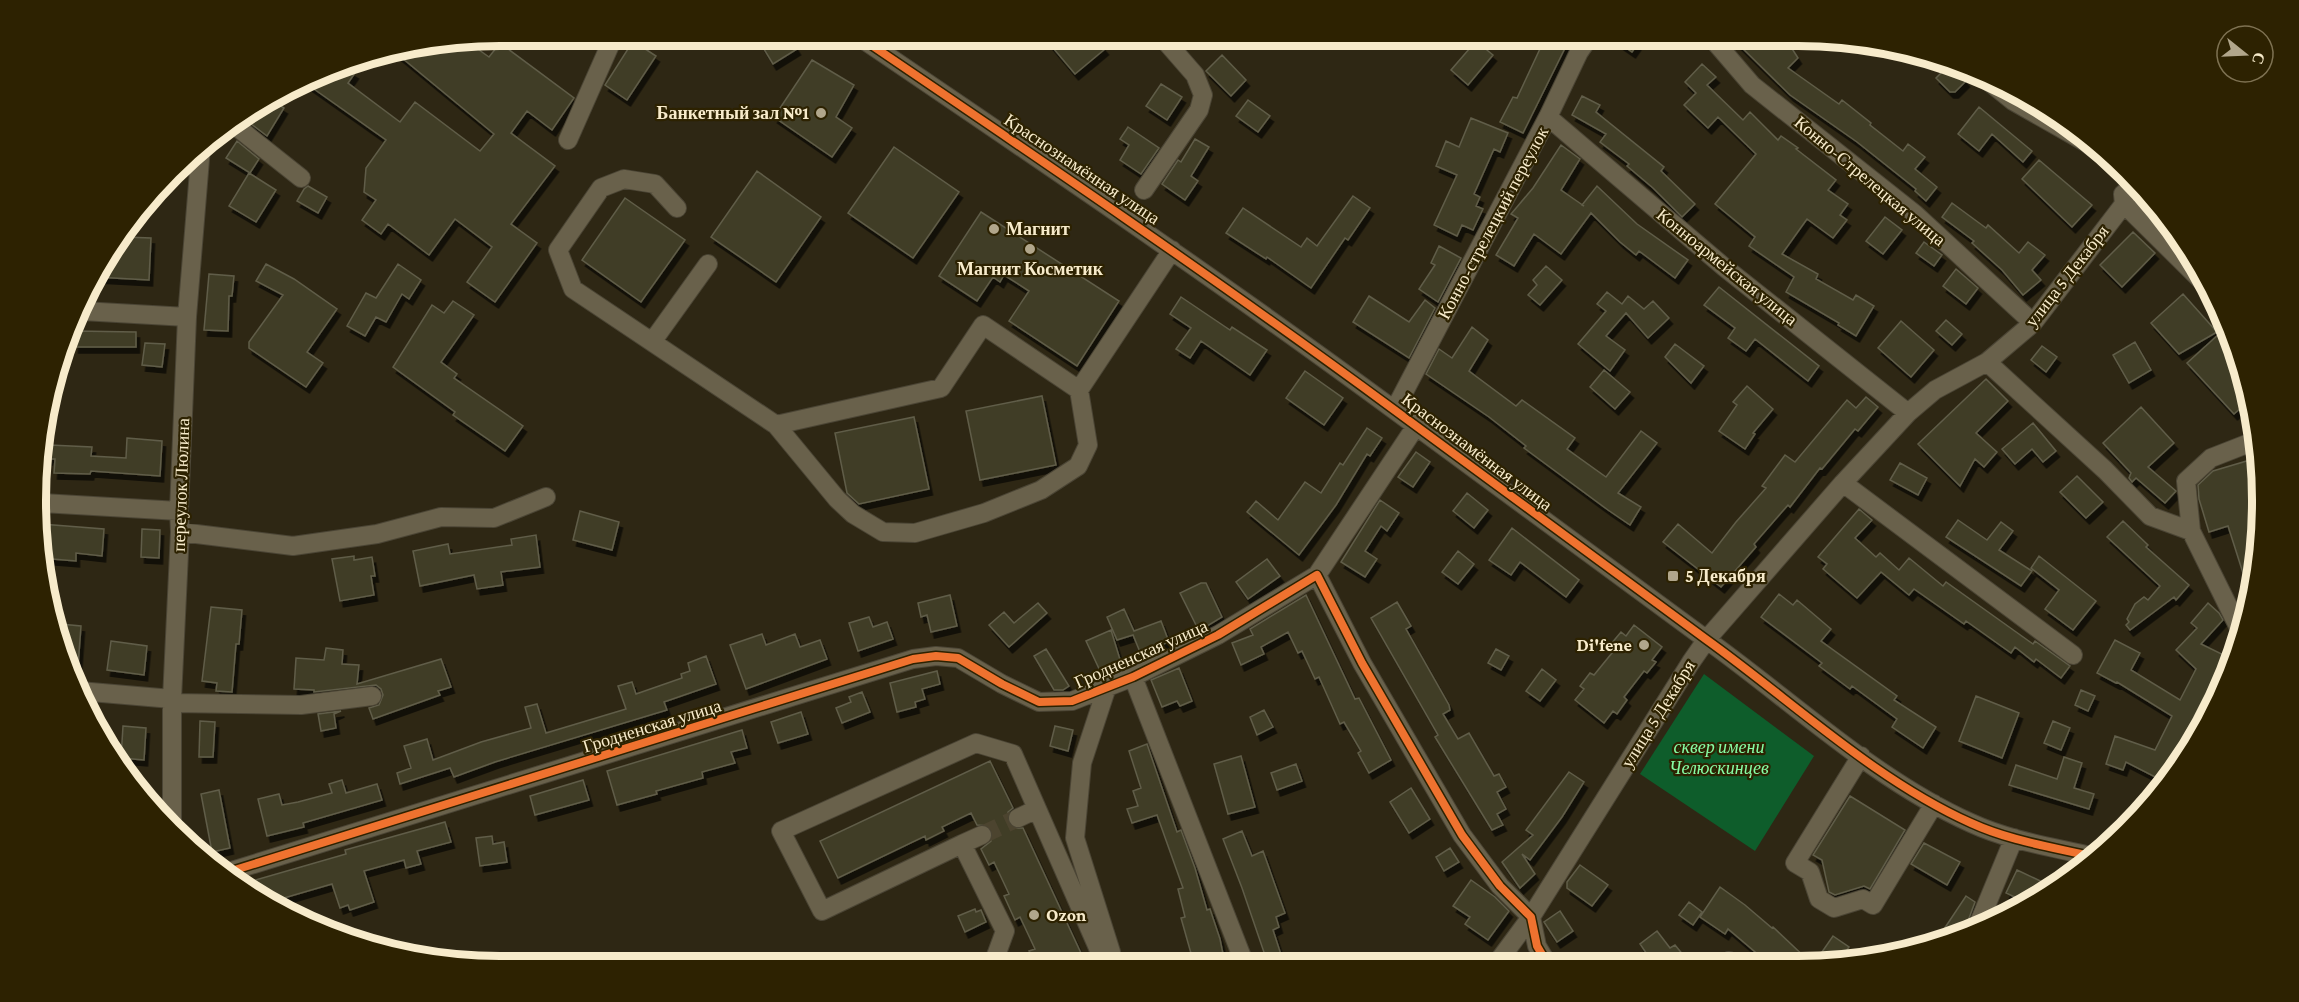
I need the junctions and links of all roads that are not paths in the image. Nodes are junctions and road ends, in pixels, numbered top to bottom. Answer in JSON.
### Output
{"nodes":[{"id":1,"x":610,"y":46,"type":"edge"},
{"id":2,"x":873,"y":46,"type":"edge"},
{"id":3,"x":1170,"y":46,"type":"edge"},
{"id":4,"x":1584,"y":46,"type":"edge"},
{"id":5,"x":1719,"y":46,"type":"edge"},
{"id":6,"x":2011,"y":100,"type":"edge"},
{"id":7,"x":1548,"y":117,"type":"junction"},
{"id":8,"x":2042,"y":117,"type":"edge"},
{"id":9,"x":239,"y":129,"type":"edge"},
{"id":10,"x":568,"y":140,"type":"dead end"},
{"id":11,"x":200,"y":160,"type":"edge"},
{"id":12,"x":301,"y":178,"type":"dead end"},
{"id":13,"x":2123,"y":184,"type":"edge"},
{"id":14,"x":2128,"y":189,"type":"edge"},
{"id":15,"x":1144,"y":190,"type":"dead end"},
{"id":16,"x":2124,"y":204,"type":"junction"},
{"id":17,"x":677,"y":208,"type":"dead end"},
{"id":18,"x":1172,"y":250,"type":"junction"},
{"id":19,"x":708,"y":264,"type":"dead end"},
{"id":20,"x":2188,"y":267,"type":"edge"},
{"id":21,"x":88,"y":311,"type":"edge"},
{"id":22,"x":187,"y":317,"type":"junction"},
{"id":23,"x":2033,"y":323,"type":"junction"},
{"id":24,"x":652,"y":342,"type":"junction"},
{"id":25,"x":1987,"y":362,"type":"junction"},
{"id":26,"x":1079,"y":390,"type":"junction"},
{"id":27,"x":1395,"y":409,"type":"junction"},
{"id":28,"x":1908,"y":413,"type":"junction"},
{"id":29,"x":776,"y":425,"type":"junction"},
{"id":30,"x":1416,"y":426,"type":"junction"},
{"id":31,"x":2249,"y":443,"type":"edge"},
{"id":32,"x":1843,"y":483,"type":"junction"},
{"id":33,"x":546,"y":496,"type":"dead end"},
{"id":34,"x":46,"y":503,"type":"edge"},
{"id":35,"x":179,"y":511,"type":"junction"},
{"id":36,"x":2191,"y":531,"type":"junction"},
{"id":37,"x":180,"y":532,"type":"junction"},
{"id":38,"x":1317,"y":575,"type":"junction"},
{"id":39,"x":2236,"y":622,"type":"edge"},
{"id":40,"x":1707,"y":639,"type":"junction"},
{"id":41,"x":2073,"y":655,"type":"dead end"},
{"id":42,"x":1133,"y":677,"type":"junction"},
{"id":43,"x":1107,"y":687,"type":"junction"},
{"id":44,"x":89,"y":692,"type":"edge"},
{"id":45,"x":372,"y":696,"type":"dead end"},
{"id":46,"x":172,"y":701,"type":"junction"},
{"id":47,"x":1861,"y":756,"type":"junction"},
{"id":48,"x":1934,"y":804,"type":"junction"},
{"id":49,"x":1037,"y":809,"type":"junction"},
{"id":50,"x":172,"y":814,"type":"edge"},
{"id":51,"x":1018,"y":818,"type":"tunnel mouth"},
{"id":52,"x":982,"y":835,"type":"tunnel mouth"},
{"id":53,"x":2014,"y":838,"type":"junction"},
{"id":54,"x":962,"y":844,"type":"junction"},
{"id":55,"x":2084,"y":855,"type":"edge"},
{"id":56,"x":235,"y":870,"type":"edge"},
{"id":57,"x":1531,"y":917,"type":"junction"},
{"id":58,"x":1981,"y":917,"type":"edge"},
{"id":59,"x":996,"y":956,"type":"edge"},
{"id":60,"x":1101,"y":956,"type":"edge"},
{"id":61,"x":1112,"y":956,"type":"edge"},
{"id":62,"x":1242,"y":956,"type":"edge"},
{"id":63,"x":1502,"y":956,"type":"edge"},
{"id":64,"x":1543,"y":956,"type":"edge"}],
"edges":[{"from":1,"to":10,"type":"street"},
{"from":2,"to":18,"type":"street","name":"Краснознамённая улица"},
{"from":3,"to":15,"type":"street"},
{"from":4,"to":7,"type":"street","name":"Конно-стрелецкий переулок"},
{"from":5,"to":23,"type":"street","name":"Конно-Стрелецкая улица"},
{"from":6,"to":8,"type":"street"},
{"from":7,"to":27,"type":"street","name":"Конно-стрелецкий переулок"},
{"from":7,"to":28,"type":"street","name":"Конноармейская улица"},
{"from":9,"to":12,"type":"street"},
{"from":11,"to":22,"type":"street","name":"переулок Люлина"},
{"from":13,"to":16,"type":"street"},
{"from":14,"to":16,"type":"street"},
{"from":16,"to":20,"type":"street"},
{"from":16,"to":23,"type":"street","name":"улица 5 Декабря"},
{"from":17,"to":24,"type":"street"},
{"from":18,"to":26,"type":"street"},
{"from":18,"to":27,"type":"street","name":"Краснознамённая улица"},
{"from":19,"to":24,"type":"street"},
{"from":21,"to":22,"type":"street"},
{"from":22,"to":35,"type":"street","name":"переулок Люлина"},
{"from":23,"to":25,"type":"street","name":"улица 5 Декабря"},
{"from":24,"to":29,"type":"street"},
{"from":25,"to":28,"type":"street","name":"улица 5 Декабря"},
{"from":25,"to":36,"type":"street"},
{"from":26,"to":29,"type":"street"},
{"from":26,"to":29,"type":"street"},
{"from":27,"to":30,"type":"street","name":"Краснознамённая улица"},
{"from":28,"to":32,"type":"street","name":"улица 5 Декабря"},
{"from":30,"to":38,"type":"street"},
{"from":30,"to":40,"type":"street","name":"Краснознамённая улица"},
{"from":31,"to":36,"type":"street"},
{"from":32,"to":40,"type":"street","name":"улица 5 Декабря"},
{"from":32,"to":41,"type":"street"},
{"from":33,"to":37,"type":"street"},
{"from":34,"to":35,"type":"street"},
{"from":35,"to":37,"type":"street","name":"переулок Люлина"},
{"from":36,"to":39,"type":"street"},
{"from":37,"to":46,"type":"street","name":"переулок Люлина"},
{"from":38,"to":42,"type":"street","name":"Гродненская улица"},
{"from":38,"to":57,"type":"street"},
{"from":40,"to":47,"type":"street","name":"Краснознамённая улица"},
{"from":40,"to":57,"type":"street","name":"улица 5 Декабря"},
{"from":42,"to":43,"type":"street","name":"Гродненская улица"},
{"from":42,"to":62,"type":"street","name":"Гродненская улица"},
{"from":43,"to":56,"type":"street","name":"Гродненская улица"},
{"from":43,"to":61,"type":"street"},
{"from":44,"to":46,"type":"street"},
{"from":45,"to":46,"type":"street"},
{"from":46,"to":50,"type":"street","name":"переулок Люлина"},
{"from":47,"to":48,"type":"street","name":"Краснознамённая улица"},
{"from":47,"to":48,"type":"street"},
{"from":48,"to":53,"type":"street","name":"Краснознамённая улица"},
{"from":49,"to":51,"type":"street"},
{"from":49,"to":54,"type":"street"},
{"from":49,"to":60,"type":"street"},
{"from":52,"to":54,"type":"street"},
{"from":53,"to":55,"type":"street","name":"Краснознамённая улица"},
{"from":53,"to":58,"type":"street"},
{"from":54,"to":59,"type":"street"},
{"from":57,"to":63,"type":"street","name":"улица 5 Декабря"},
{"from":57,"to":64,"type":"street"}]}
